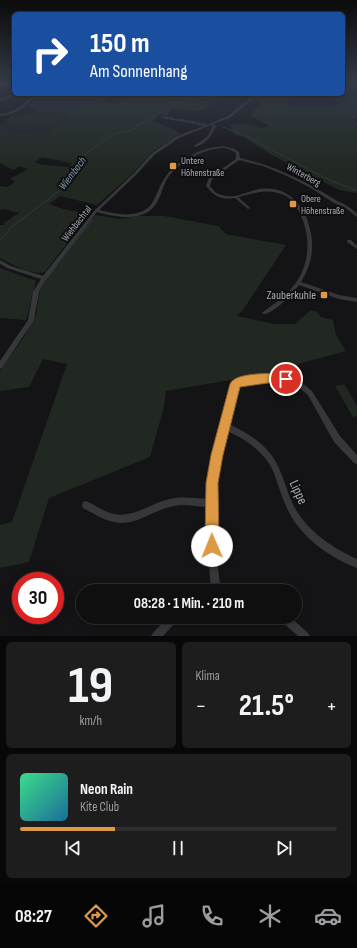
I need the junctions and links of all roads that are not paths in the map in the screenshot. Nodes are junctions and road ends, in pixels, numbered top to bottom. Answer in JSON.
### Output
{"nodes":[{"id":1,"x":17,"y":113,"type":"edge"},
{"id":2,"x":235,"y":113,"type":"edge"},
{"id":3,"x":0,"y":115,"type":"edge"},
{"id":4,"x":162,"y":117,"type":"dead end"},
{"id":5,"x":211,"y":124,"type":"junction"},
{"id":6,"x":207,"y":125,"type":"junction"},
{"id":7,"x":196,"y":146,"type":"dead end"},
{"id":8,"x":238,"y":158,"type":"junction"},
{"id":9,"x":236,"y":198,"type":"junction"},
{"id":10,"x":248,"y":208,"type":"dead end"},
{"id":11,"x":96,"y":211,"type":"junction"},
{"id":12,"x":357,"y":216,"type":"edge"},
{"id":13,"x":349,"y":241,"type":"dead end"},
{"id":14,"x":357,"y":248,"type":"edge"},
{"id":15,"x":0,"y":262,"type":"edge"},
{"id":16,"x":43,"y":278,"type":"junction"},
{"id":17,"x":298,"y":283,"type":"junction"},
{"id":18,"x":357,"y":300,"type":"edge"},
{"id":19,"x":265,"y":314,"type":"dead end"},
{"id":20,"x":0,"y":366,"type":"edge"},
{"id":21,"x":225,"y":426,"type":"junction"},
{"id":22,"x":357,"y":460,"type":"edge"},
{"id":23,"x":211,"y":504,"type":"junction"},
{"id":24,"x":86,"y":505,"type":"dead end"},
{"id":25,"x":357,"y":564,"type":"edge"},
{"id":26,"x":215,"y":584,"type":"edge"},
{"id":27,"x":168,"y":624,"type":"edge"},
{"id":28,"x":291,"y":624,"type":"edge"},
{"id":29,"x":156,"y":636,"type":"edge"},
{"id":30,"x":305,"y":636,"type":"edge"}],
"edges":[{"from":1,"to":3,"type":"street"},
{"from":2,"to":5,"type":"street","name":"Wiehbachtal"},
{"from":4,"to":6,"type":"street"},
{"from":5,"to":6,"type":"street","name":"Wiehbachtal"},
{"from":5,"to":7,"type":"street"},
{"from":6,"to":11,"type":"street","name":"Wiehbachtal"},
{"from":8,"to":9,"type":"street"},
{"from":8,"to":11,"type":"street"},
{"from":8,"to":12,"type":"street","name":"Winterberg"},
{"from":9,"to":10,"type":"street"},
{"from":9,"to":17,"type":"street"},
{"from":11,"to":16,"type":"street","name":"Wiehbachtal"},
{"from":13,"to":14,"type":"street"},
{"from":15,"to":16,"type":"street"},
{"from":16,"to":20,"type":"street","name":"Wiehbachtal"},
{"from":17,"to":18,"type":"street"},
{"from":17,"to":19,"type":"street"},
{"from":21,"to":22,"type":"street"},
{"from":21,"to":23,"type":"street"},
{"from":21,"to":25,"type":"street","name":"Lippe"},
{"from":23,"to":24,"type":"street"},
{"from":23,"to":26,"type":"street"},
{"from":27,"to":29,"type":"street"},
{"from":28,"to":30,"type":"street"}]}
